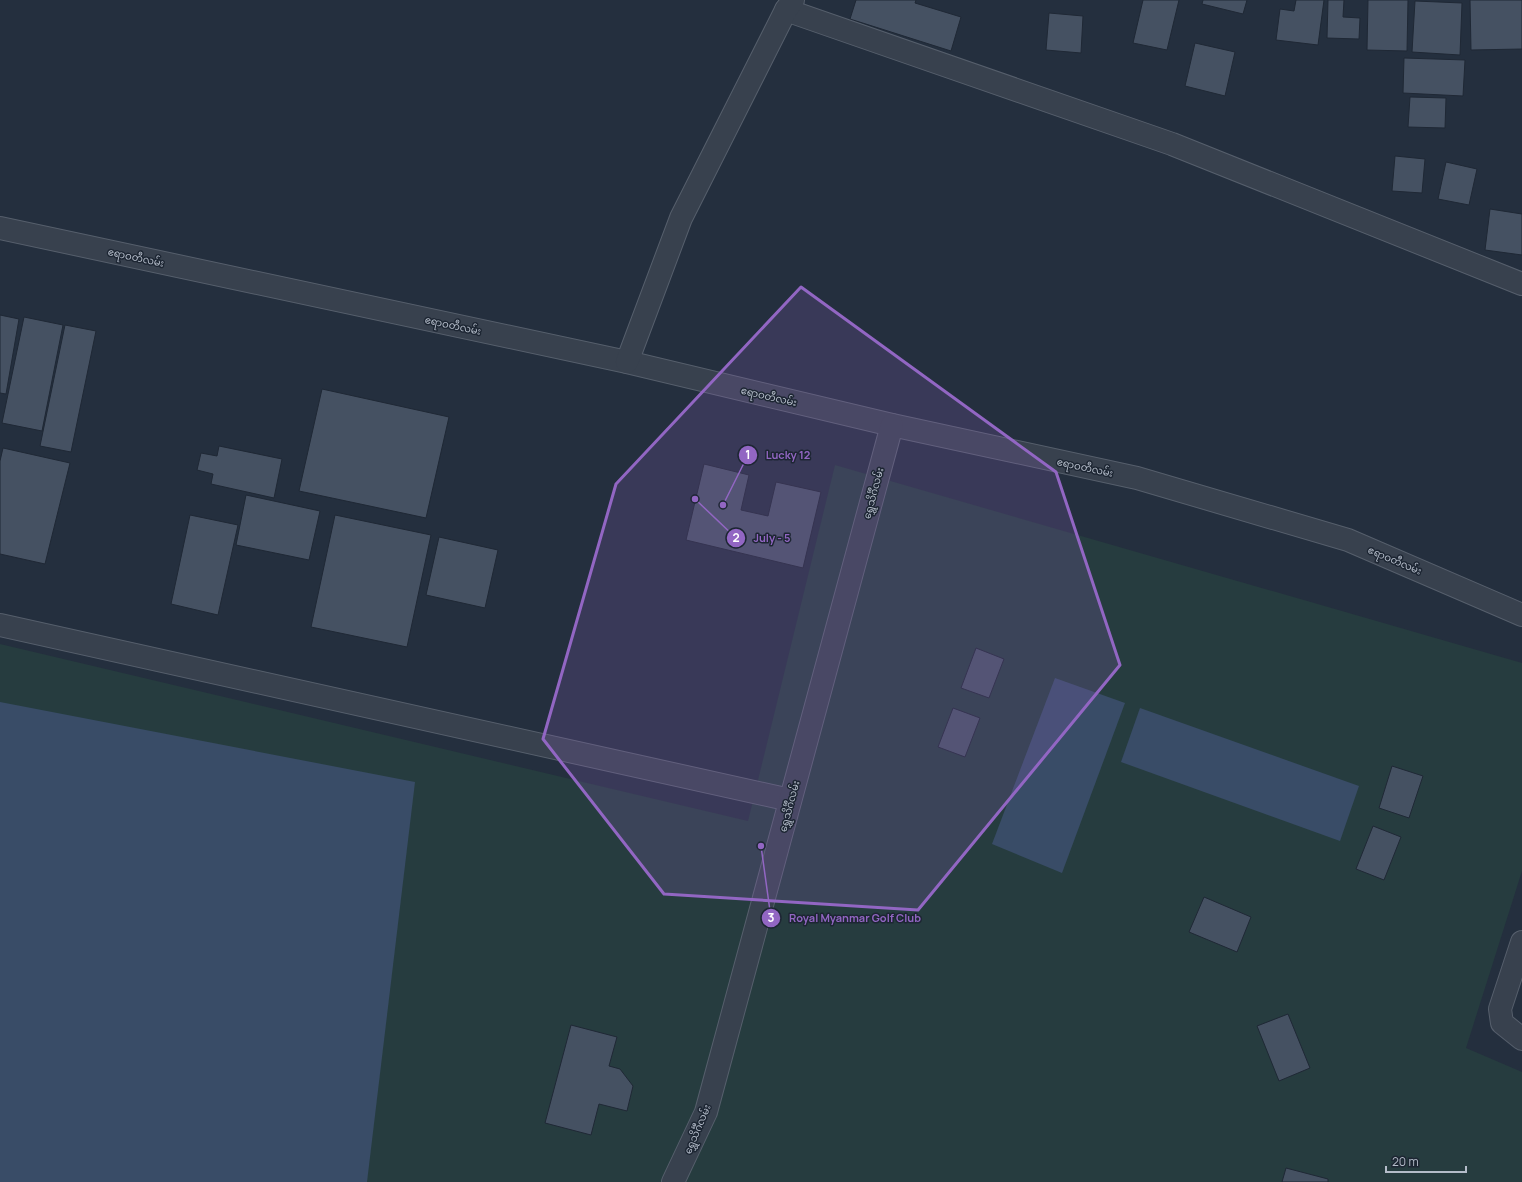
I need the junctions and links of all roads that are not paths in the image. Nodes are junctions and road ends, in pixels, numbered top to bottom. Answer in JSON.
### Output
{"nodes":[{"id":1,"x":790,"y":5,"type":"edge"},
{"id":2,"x":0,"y":228,"type":"edge"},
{"id":3,"x":1522,"y":284,"type":"edge"},
{"id":4,"x":627,"y":362,"type":"junction"},
{"id":5,"x":892,"y":425,"type":"junction"},
{"id":6,"x":1522,"y":616,"type":"edge"},
{"id":7,"x":0,"y":625,"type":"edge"},
{"id":8,"x":790,"y":800,"type":"junction"},
{"id":9,"x":1522,"y":942,"type":"edge"},
{"id":10,"x":1522,"y":1039,"type":"edge"},
{"id":11,"x":674,"y":1182,"type":"edge"}],
"edges":[{"from":1,"to":3,"type":"street"},
{"from":1,"to":4,"type":"street"},
{"from":2,"to":4,"type":"street","name":"ဧရာဝတီလမ်း"},
{"from":4,"to":5,"type":"street","name":"ဧရာဝတီလမ်း"},
{"from":5,"to":6,"type":"street","name":"ဧရာဝတီလမ်း"},
{"from":5,"to":8,"type":"street","name":"ရွှေသိင်္ဂီလမ်း"},
{"from":7,"to":8,"type":"street"},
{"from":8,"to":11,"type":"street","name":"ရွှေသိင်္ဂီလမ်း"},
{"from":9,"to":10,"type":"street"}]}
